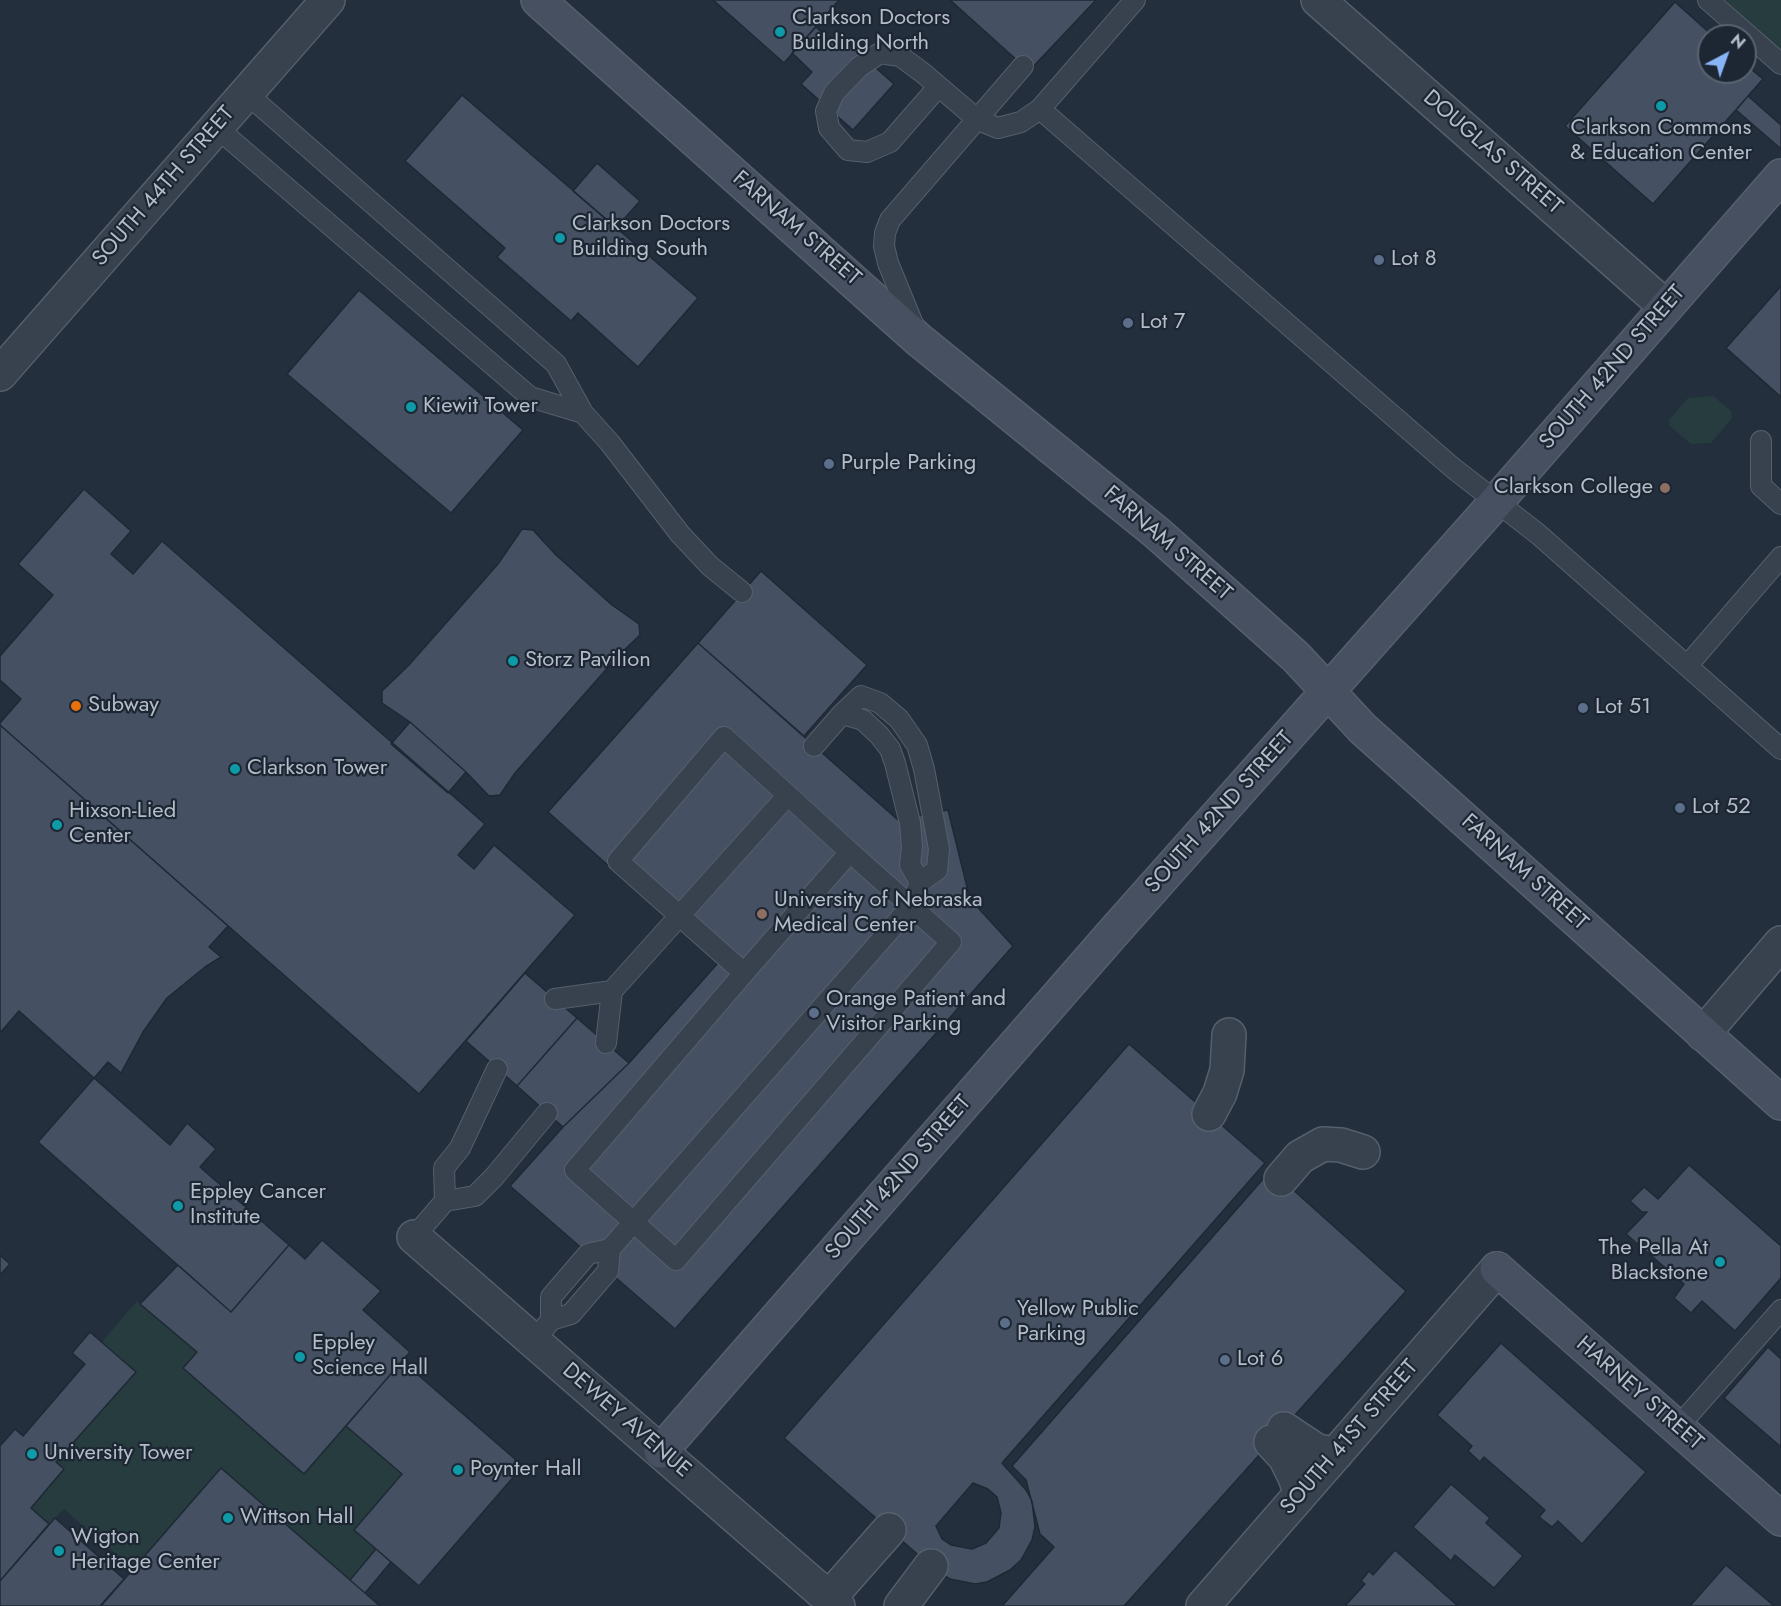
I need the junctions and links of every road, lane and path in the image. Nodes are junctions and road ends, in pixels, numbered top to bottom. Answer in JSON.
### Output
{"nodes":[{"id":1,"x":328,"y":0,"type":"edge"},
{"id":2,"x":538,"y":0,"type":"edge"},
{"id":3,"x":1135,"y":0,"type":"edge"},
{"id":4,"x":1318,"y":0,"type":"edge"},
{"id":5,"x":1708,"y":0,"type":"edge"},
{"id":6,"x":1781,"y":64,"type":"edge"},
{"id":7,"x":1023,"y":66,"type":"dead end"},
{"id":8,"x":938,"y":87,"type":"junction"},
{"id":9,"x":246,"y":93,"type":"junction"},
{"id":10,"x":1040,"y":109,"type":"junction"},
{"id":11,"x":978,"y":120,"type":"junction"},
{"id":12,"x":216,"y":127,"type":"junction"},
{"id":13,"x":1781,"y":176,"type":"edge"},
{"id":14,"x":1666,"y":307,"type":"junction"},
{"id":15,"x":919,"y":340,"type":"junction"},
{"id":16,"x":0,"y":374,"type":"edge"},
{"id":17,"x":584,"y":414,"type":"junction"},
{"id":18,"x":1761,"y":441,"type":"dead end"},
{"id":19,"x":1497,"y":501,"type":"junction"},
{"id":20,"x":1781,"y":504,"type":"edge"},
{"id":21,"x":1781,"y":557,"type":"edge"},
{"id":22,"x":742,"y":592,"type":"dead end"},
{"id":23,"x":1687,"y":666,"type":"junction"},
{"id":24,"x":1328,"y":691,"type":"junction"},
{"id":25,"x":842,"y":714,"type":"junction"},
{"id":26,"x":814,"y":746,"type":"dead end"},
{"id":27,"x":1781,"y":749,"type":"edge"},
{"id":28,"x":788,"y":795,"type":"junction"},
{"id":29,"x":850,"y":852,"type":"junction"},
{"id":30,"x":920,"y":882,"type":"junction"},
{"id":31,"x":911,"y":906,"type":"junction"},
{"id":32,"x":680,"y":915,"type":"junction"},
{"id":33,"x":1781,"y":943,"type":"edge"},
{"id":34,"x":744,"y":973,"type":"junction"},
{"id":35,"x":612,"y":991,"type":"junction"},
{"id":36,"x":555,"y":999,"type":"dead end"},
{"id":37,"x":1703,"y":1034,"type":"junction"},
{"id":38,"x":1229,"y":1035,"type":"dead end"},
{"id":39,"x":606,"y":1042,"type":"dead end"},
{"id":40,"x":497,"y":1069,"type":"dead end"},
{"id":41,"x":1781,"y":1103,"type":"edge"},
{"id":42,"x":547,"y":1113,"type":"dead end"},
{"id":43,"x":1209,"y":1114,"type":"dead end"},
{"id":44,"x":1363,"y":1152,"type":"dead end"},
{"id":45,"x":1281,"y":1179,"type":"dead end"},
{"id":46,"x":445,"y":1201,"type":"junction"},
{"id":47,"x":633,"y":1222,"type":"junction"},
{"id":48,"x":414,"y":1237,"type":"joint"},
{"id":49,"x":610,"y":1249,"type":"junction"},
{"id":50,"x":1497,"y":1269,"type":"joint"},
{"id":51,"x":1781,"y":1310,"type":"edge"},
{"id":52,"x":542,"y":1330,"type":"junction"},
{"id":53,"x":1677,"y":1428,"type":"junction"},
{"id":54,"x":661,"y":1451,"type":"junction"},
{"id":55,"x":1336,"y":1454,"type":"junction"},
{"id":56,"x":1301,"y":1494,"type":"junction"},
{"id":57,"x":1781,"y":1519,"type":"edge"},
{"id":58,"x":889,"y":1530,"type":"dead end"},
{"id":59,"x":931,"y":1566,"type":"dead end"},
{"id":60,"x":834,"y":1602,"type":"edge"},
{"id":61,"x":901,"y":1606,"type":"edge"},
{"id":62,"x":1203,"y":1606,"type":"edge"}],
"edges":[{"from":1,"to":9,"type":"street","name":"SOUTH 44TH STREET"},
{"from":2,"to":15,"type":"main road","name":"FARNAM STREET"},
{"from":3,"to":10,"type":"lane"},
{"from":4,"to":14,"type":"street","name":"DOUGLAS STREET"},
{"from":5,"to":6,"type":"lane"},
{"from":7,"to":11,"type":"lane"},
{"from":8,"to":8,"type":"lane"},
{"from":8,"to":11,"type":"lane"},
{"from":9,"to":12,"type":"street","name":"SOUTH 44TH STREET"},
{"from":9,"to":17,"type":"lane"},
{"from":10,"to":11,"type":"lane"},
{"from":10,"to":19,"type":"lane"},
{"from":11,"to":15,"type":"lane"},
{"from":12,"to":16,"type":"street","name":"SOUTH 44TH STREET"},
{"from":12,"to":17,"type":"lane"},
{"from":13,"to":14,"type":"main road","name":"SOUTH 42ND STREET"},
{"from":14,"to":19,"type":"main road","name":"SOUTH 42ND STREET"},
{"from":15,"to":24,"type":"main road","name":"FARNAM STREET"},
{"from":17,"to":22,"type":"lane"},
{"from":18,"to":20,"type":"lane"},
{"from":19,"to":23,"type":"lane"},
{"from":19,"to":24,"type":"main road","name":"SOUTH 42ND STREET"},
{"from":21,"to":23,"type":"lane"},
{"from":23,"to":27,"type":"lane"},
{"from":24,"to":37,"type":"main road","name":"FARNAM STREET"},
{"from":24,"to":54,"type":"main road","name":"SOUTH 42ND STREET"},
{"from":25,"to":26,"type":"lane"},
{"from":25,"to":30,"type":"lane"},
{"from":25,"to":30,"type":"lane"},
{"from":28,"to":29,"type":"lane"},
{"from":28,"to":32,"type":"lane"},
{"from":28,"to":32,"type":"lane"},
{"from":29,"to":31,"type":"lane"},
{"from":29,"to":34,"type":"lane"},
{"from":30,"to":31,"type":"lane"},
{"from":31,"to":47,"type":"lane"},
{"from":31,"to":47,"type":"lane"},
{"from":32,"to":34,"type":"lane"},
{"from":32,"to":35,"type":"lane"},
{"from":33,"to":37,"type":"street"},
{"from":34,"to":47,"type":"lane"},
{"from":35,"to":36,"type":"lane"},
{"from":35,"to":39,"type":"lane"},
{"from":37,"to":41,"type":"main road","name":"FARNAM STREET"},
{"from":38,"to":43,"type":"street"},
{"from":40,"to":46,"type":"lane"},
{"from":42,"to":46,"type":"lane"},
{"from":44,"to":45,"type":"street"},
{"from":46,"to":48,"type":"lane"},
{"from":47,"to":49,"type":"lane"},
{"from":48,"to":52,"type":"street","name":"DEWEY AVENUE"},
{"from":49,"to":52,"type":"lane"},
{"from":49,"to":52,"type":"lane"},
{"from":50,"to":53,"type":"main road","name":"HARNEY STREET"},
{"from":50,"to":55,"type":"street","name":"SOUTH 41ST STREET"},
{"from":51,"to":53,"type":"lane"},
{"from":52,"to":54,"type":"street","name":"DEWEY AVENUE"},
{"from":53,"to":57,"type":"main road","name":"HARNEY STREET"},
{"from":54,"to":60,"type":"street","name":"DEWEY AVENUE"},
{"from":55,"to":56,"type":"street","name":"SOUTH 41ST STREET"},
{"from":55,"to":56,"type":"street"},
{"from":56,"to":62,"type":"street","name":"SOUTH 41ST STREET"},
{"from":58,"to":60,"type":"street"},
{"from":59,"to":61,"type":"street"}]}
